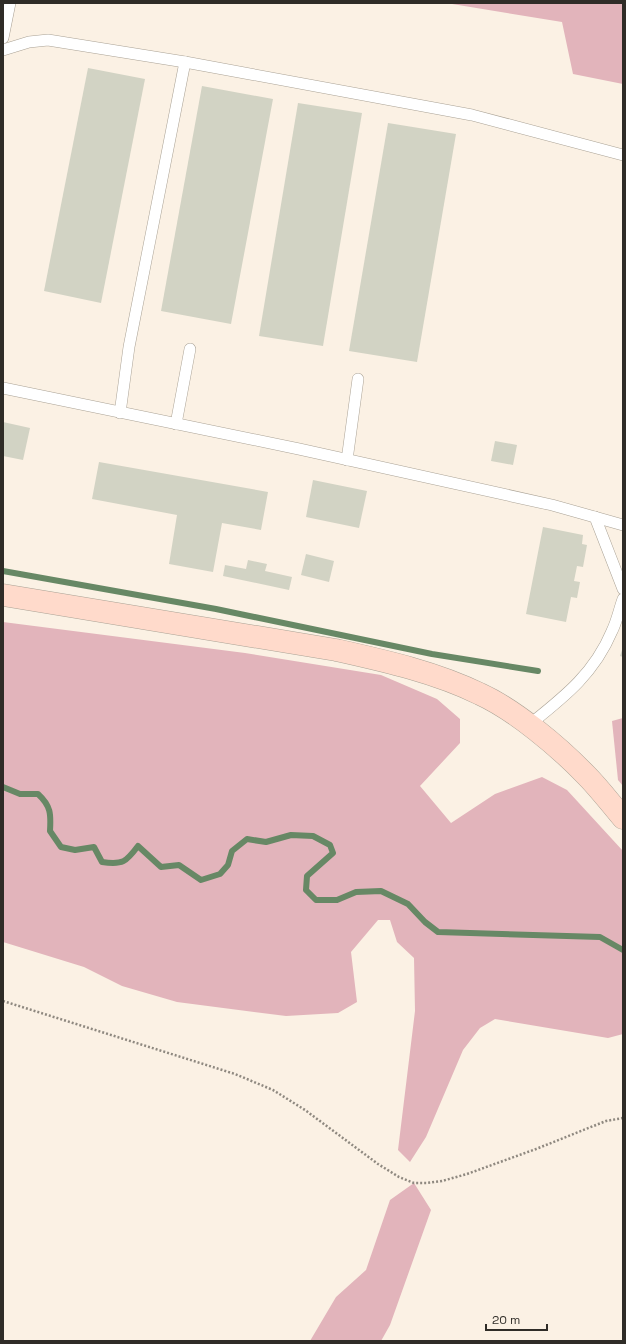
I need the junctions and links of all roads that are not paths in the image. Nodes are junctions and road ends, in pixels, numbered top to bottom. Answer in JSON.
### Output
{"nodes":[{"id":1,"x":10,"y":3,"type":"edge"},
{"id":2,"x":3,"y":38,"type":"edge"},
{"id":3,"x":3,"y":50,"type":"edge"},
{"id":4,"x":185,"y":62,"type":"junction"},
{"id":5,"x":623,"y":155,"type":"edge"},
{"id":6,"x":190,"y":349,"type":"dead end"},
{"id":7,"x":358,"y":379,"type":"dead end"},
{"id":8,"x":3,"y":388,"type":"edge"},
{"id":9,"x":120,"y":413,"type":"junction"},
{"id":10,"x":176,"y":424,"type":"junction"},
{"id":11,"x":347,"y":460,"type":"junction"},
{"id":12,"x":595,"y":517,"type":"junction"},
{"id":13,"x":623,"y":525,"type":"edge"},
{"id":14,"x":623,"y":589,"type":"edge"},
{"id":15,"x":3,"y":595,"type":"edge"},
{"id":16,"x":623,"y":599,"type":"edge"},
{"id":17,"x":529,"y":725,"type":"junction"},
{"id":18,"x":623,"y":818,"type":"edge"}],
"edges":[{"from":1,"to":2,"type":"lane"},
{"from":3,"to":4,"type":"lane"},
{"from":4,"to":5,"type":"lane"},
{"from":4,"to":9,"type":"lane"},
{"from":6,"to":10,"type":"lane"},
{"from":7,"to":11,"type":"lane"},
{"from":8,"to":9,"type":"lane"},
{"from":9,"to":10,"type":"lane"},
{"from":10,"to":11,"type":"lane"},
{"from":11,"to":12,"type":"lane"},
{"from":12,"to":13,"type":"lane"},
{"from":12,"to":14,"type":"lane"},
{"from":15,"to":17,"type":"street"},
{"from":16,"to":17,"type":"lane"},
{"from":17,"to":18,"type":"street"}]}
